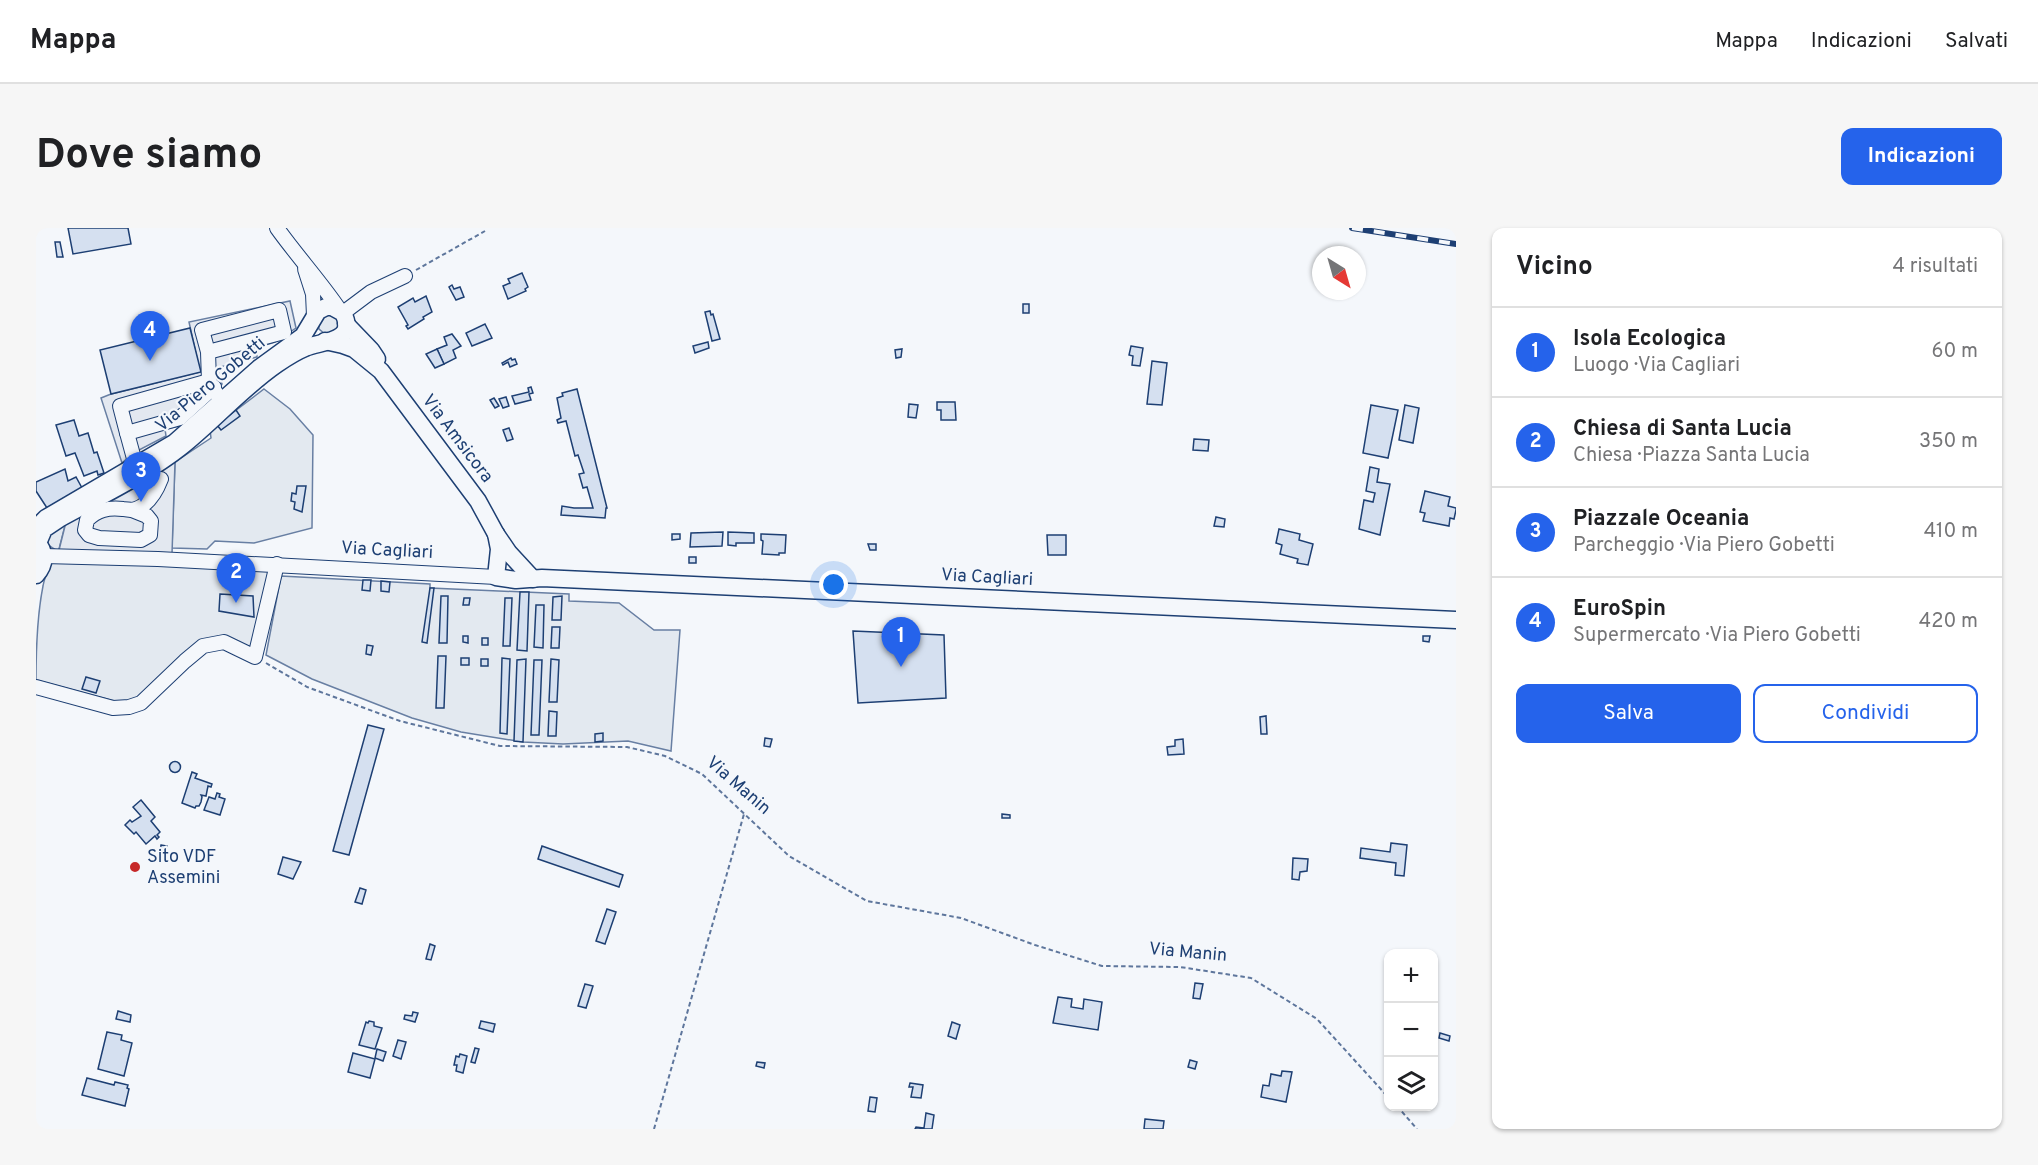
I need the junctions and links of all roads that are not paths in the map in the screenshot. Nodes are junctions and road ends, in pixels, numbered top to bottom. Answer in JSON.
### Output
{"nodes":[{"id":1,"x":277,"y":228,"type":"edge"},
{"id":2,"x":302,"y":261,"type":"junction"},
{"id":3,"x":405,"y":276,"type":"road end"},
{"id":4,"x":343,"y":316,"type":"junction"},
{"id":5,"x":313,"y":319,"type":"junction"},
{"id":6,"x":327,"y":341,"type":"junction"},
{"id":7,"x":208,"y":352,"type":"junction"},
{"id":8,"x":381,"y":371,"type":"junction"},
{"id":9,"x":215,"y":390,"type":"junction"},
{"id":10,"x":127,"y":433,"type":"junction"},
{"id":11,"x":162,"y":461,"type":"junction"},
{"id":12,"x":136,"y":466,"type":"junction"},
{"id":13,"x":161,"y":479,"type":"junction"},
{"id":14,"x":132,"y":510,"type":"junction"},
{"id":15,"x":152,"y":521,"type":"junction"},
{"id":16,"x":496,"y":534,"type":"junction"},
{"id":17,"x":39,"y":542,"type":"edge"},
{"id":18,"x":277,"y":564,"type":"junction"},
{"id":19,"x":36,"y":575,"type":"edge"},
{"id":20,"x":495,"y":577,"type":"junction"},
{"id":21,"x":524,"y":580,"type":"junction"},
{"id":22,"x":1456,"y":620,"type":"edge"},
{"id":23,"x":36,"y":687,"type":"edge"}],
"edges":[{"from":1,"to":2,"type":"street","name":"Via Amsicora"},
{"from":2,"to":4,"type":"street","name":"Via Amsicora"},
{"from":2,"to":5,"type":"street","name":"Via Amsicora"},
{"from":3,"to":4,"type":"street"},
{"from":4,"to":5,"type":"main road"},
{"from":4,"to":6,"type":"main road"},
{"from":4,"to":8,"type":"main road","name":"Via Amsicora"},
{"from":5,"to":6,"type":"main road"},
{"from":5,"to":9,"type":"main road","name":"Via Piero Gobetti"},
{"from":6,"to":8,"type":"main road","name":"Via Amsicora"},
{"from":6,"to":11,"type":"main road","name":"Via Piero Gobetti"},
{"from":7,"to":7,"type":"street"},
{"from":7,"to":9,"type":"street"},
{"from":8,"to":16,"type":"main road","name":"Via Amsicora"},
{"from":9,"to":10,"type":"street"},
{"from":9,"to":10,"type":"street"},
{"from":9,"to":12,"type":"main road","name":"Via Piero Gobetti"},
{"from":10,"to":12,"type":"street"},
{"from":11,"to":13,"type":"street"},
{"from":11,"to":17,"type":"main road","name":"Via Piero Gobetti"},
{"from":12,"to":17,"type":"main road","name":"Via Piero Gobetti"},
{"from":13,"to":14,"type":"street"},
{"from":13,"to":15,"type":"street"},
{"from":14,"to":15,"type":"street"},
{"from":14,"to":15,"type":"street"},
{"from":16,"to":20,"type":"main road","name":"Via Amsicora"},
{"from":16,"to":21,"type":"main road","name":"Via Amsicora"},
{"from":17,"to":18,"type":"street","name":"Via Cagliari"},
{"from":17,"to":19,"type":"main road"},
{"from":18,"to":20,"type":"street","name":"Via Cagliari"},
{"from":18,"to":23,"type":"street"},
{"from":20,"to":21,"type":"main road"},
{"from":21,"to":22,"type":"main road","name":"Via Cagliari"}]}
